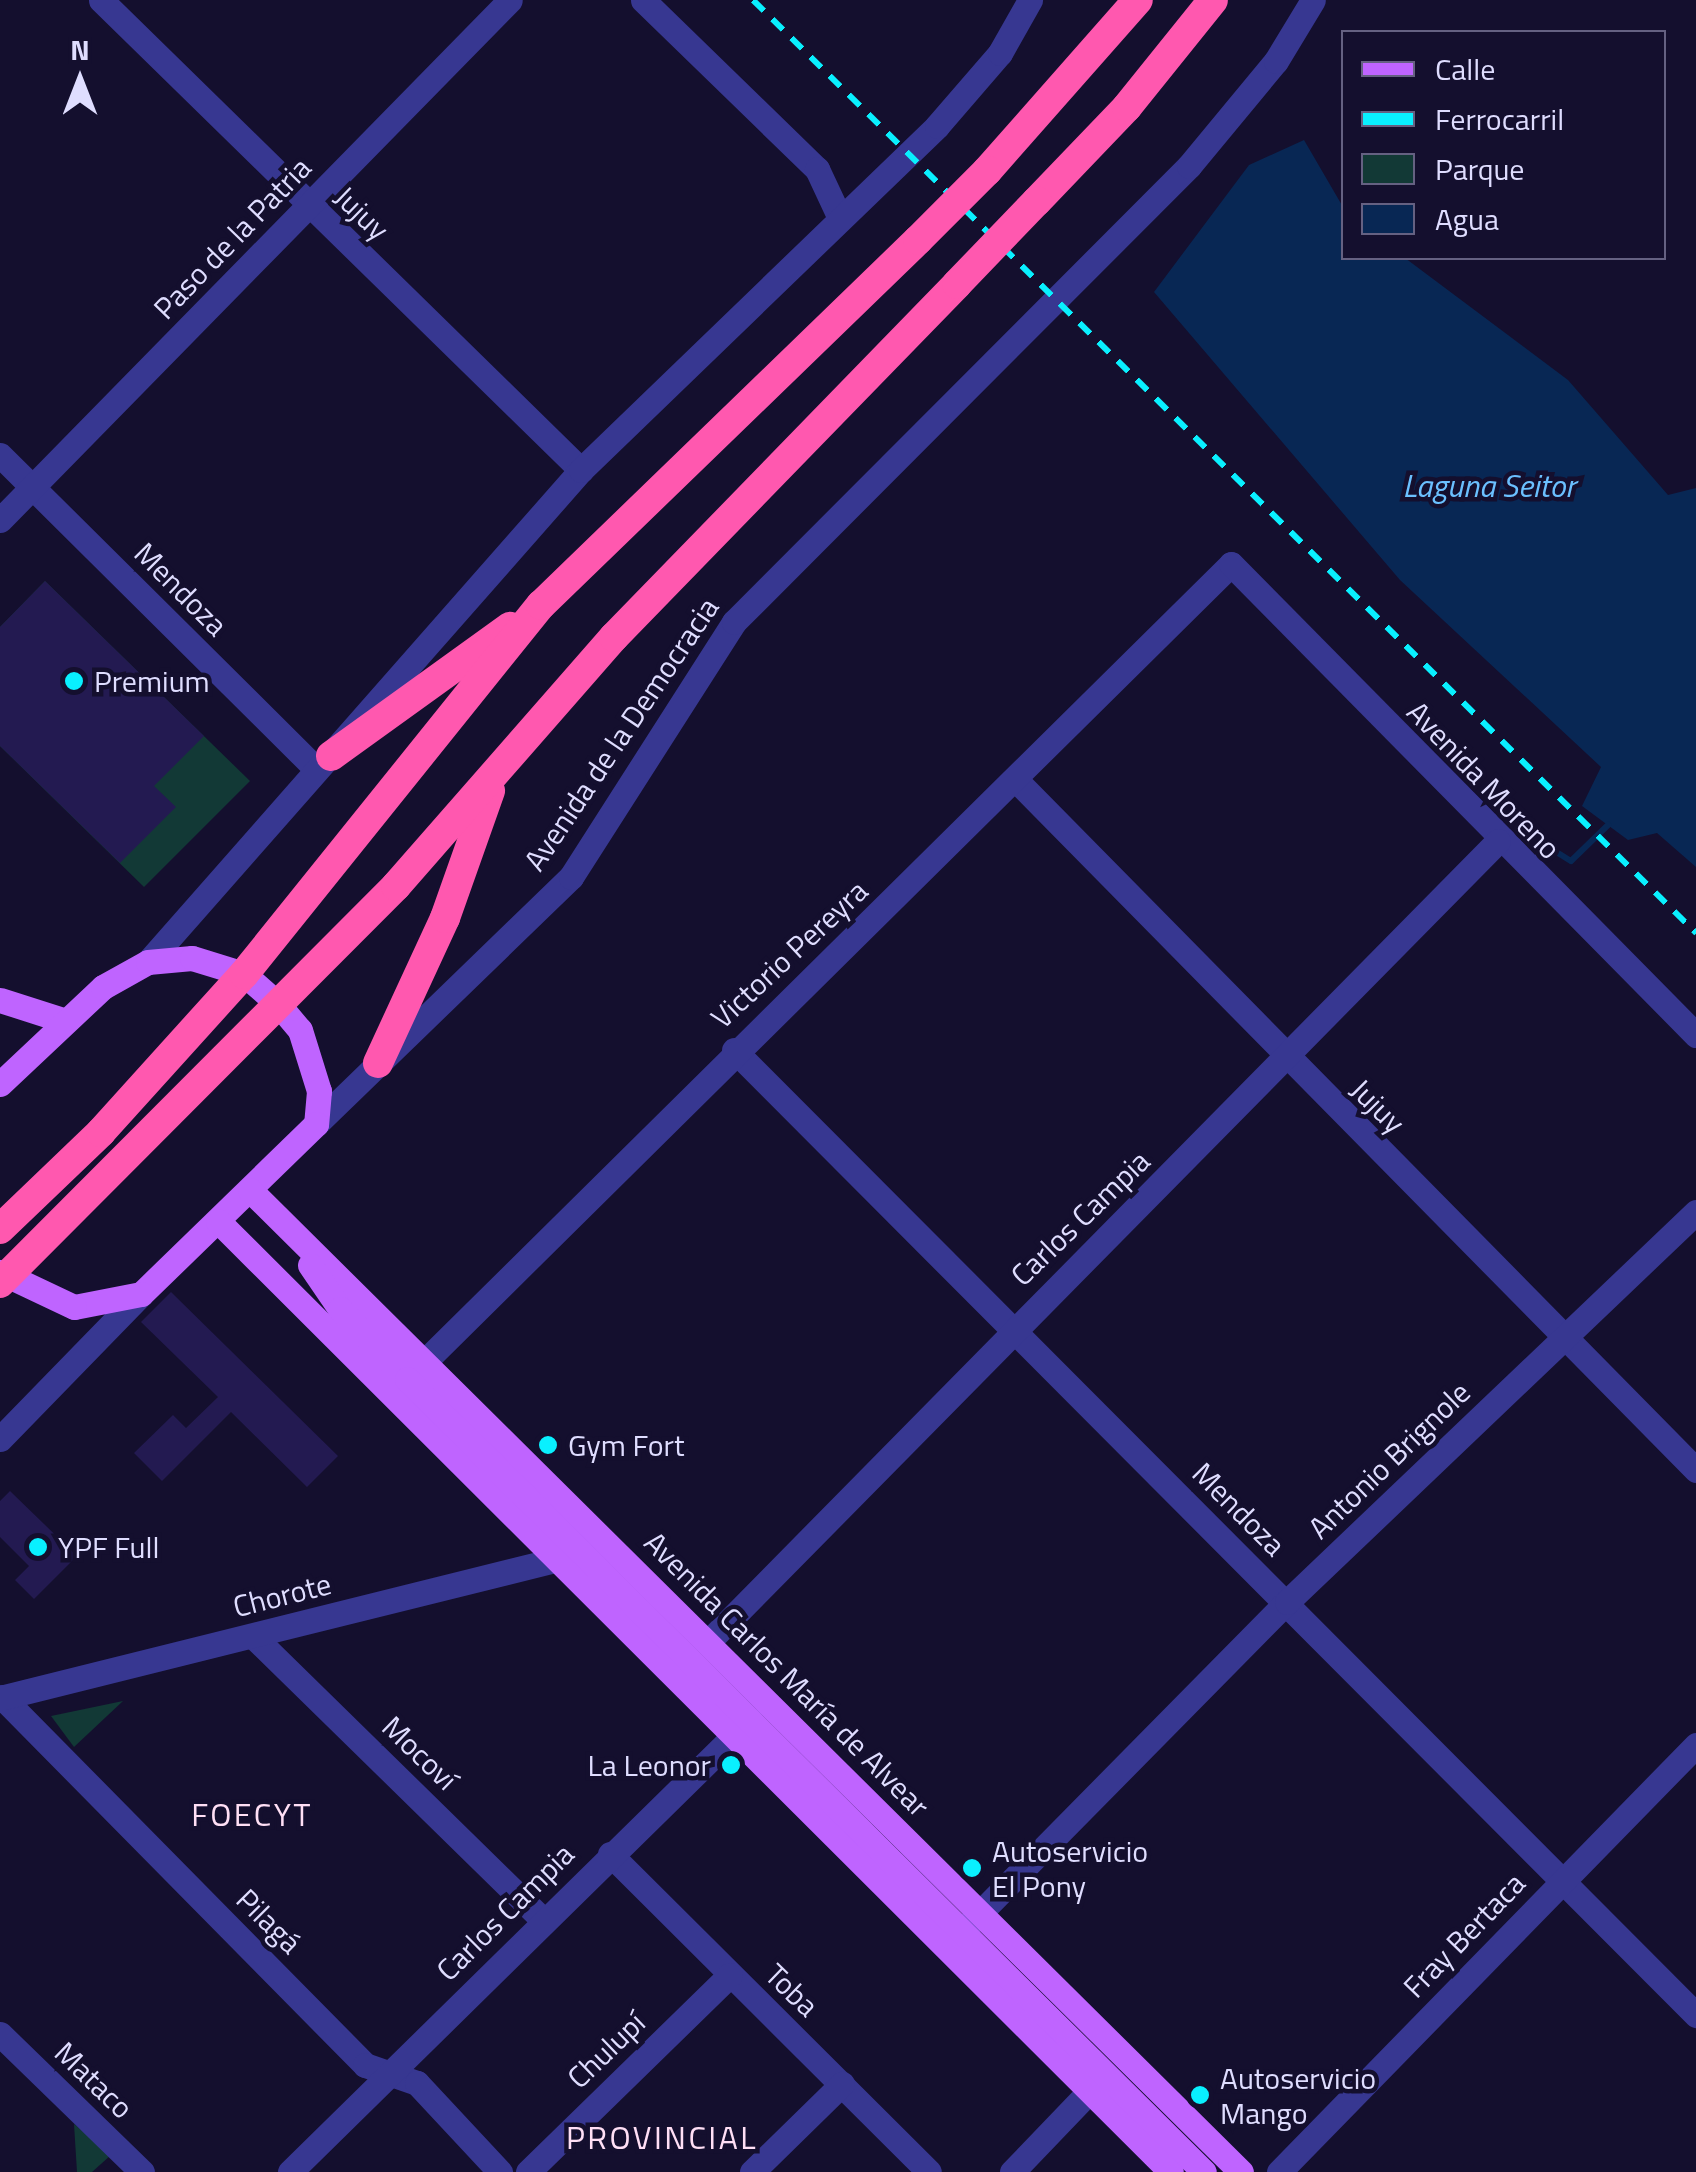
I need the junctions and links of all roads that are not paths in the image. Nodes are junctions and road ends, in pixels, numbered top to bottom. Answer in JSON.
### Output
{"nodes":[{"id":1,"x":101,"y":0,"type":"edge"},
{"id":2,"x":510,"y":0,"type":"edge"},
{"id":3,"x":643,"y":0,"type":"edge"},
{"id":4,"x":1030,"y":0,"type":"edge"},
{"id":5,"x":1138,"y":0,"type":"edge"},
{"id":6,"x":1213,"y":0,"type":"edge"},
{"id":7,"x":1314,"y":0,"type":"edge"},
{"id":8,"x":308,"y":206,"type":"junction"},
{"id":9,"x":840,"y":216,"type":"junction"},
{"id":10,"x":0,"y":455,"type":"edge"},
{"id":11,"x":581,"y":470,"type":"junction"},
{"id":12,"x":33,"y":488,"type":"junction"},
{"id":13,"x":0,"y":520,"type":"edge"},
{"id":14,"x":1231,"y":564,"type":"joint"},
{"id":15,"x":541,"y":605,"type":"junction"},
{"id":16,"x":324,"y":763,"type":"junction"},
{"id":17,"x":496,"y":774,"type":"junction"},
{"id":18,"x":1018,"y":782,"type":"junction"},
{"id":19,"x":1498,"y":841,"type":"junction"},
{"id":20,"x":148,"y":962,"type":"junction"},
{"id":21,"x":244,"y":974,"type":"junction"},
{"id":22,"x":0,"y":1000,"type":"edge"},
{"id":23,"x":278,"y":1004,"type":"junction"},
{"id":24,"x":66,"y":1020,"type":"junction"},
{"id":25,"x":1696,"y":1035,"type":"edge"},
{"id":26,"x":734,"y":1050,"type":"junction"},
{"id":27,"x":1287,"y":1060,"type":"junction"},
{"id":28,"x":378,"y":1063,"type":"junction"},
{"id":29,"x":4,"y":1068,"type":"edge"},
{"id":30,"x":316,"y":1124,"type":"junction"},
{"id":31,"x":250,"y":1190,"type":"junction"},
{"id":32,"x":1696,"y":1212,"type":"edge"},
{"id":33,"x":218,"y":1221,"type":"junction"},
{"id":34,"x":285,"y":1226,"type":"junction"},
{"id":35,"x":0,"y":1229,"type":"edge"},
{"id":36,"x":247,"y":1250,"type":"junction"},
{"id":37,"x":2,"y":1278,"type":"edge"},
{"id":38,"x":140,"y":1294,"type":"junction"},
{"id":39,"x":340,"y":1309,"type":"junction"},
{"id":40,"x":1012,"y":1330,"type":"junction"},
{"id":41,"x":1561,"y":1338,"type":"junction"},
{"id":42,"x":408,"y":1378,"type":"junction"},
{"id":43,"x":0,"y":1439,"type":"edge"},
{"id":44,"x":1696,"y":1470,"type":"edge"},
{"id":45,"x":570,"y":1556,"type":"junction"},
{"id":46,"x":1287,"y":1602,"type":"junction"},
{"id":47,"x":253,"y":1636,"type":"junction"},
{"id":48,"x":708,"y":1642,"type":"junction"},
{"id":49,"x":1,"y":1698,"type":"edge"},
{"id":50,"x":751,"y":1719,"type":"junction"},
{"id":51,"x":1696,"y":1745,"type":"edge"},
{"id":52,"x":610,"y":1854,"type":"junction"},
{"id":53,"x":1562,"y":1880,"type":"junction"},
{"id":54,"x":982,"y":1910,"type":"junction"},
{"id":55,"x":541,"y":1918,"type":"junction"},
{"id":56,"x":962,"y":1930,"type":"junction"},
{"id":57,"x":730,"y":1975,"type":"junction"},
{"id":58,"x":1696,"y":2015,"type":"edge"},
{"id":59,"x":0,"y":2034,"type":"edge"},
{"id":60,"x":392,"y":2074,"type":"junction"},
{"id":61,"x":1097,"y":2083,"type":"junction"},
{"id":62,"x":842,"y":2084,"type":"junction"},
{"id":63,"x":142,"y":2172,"type":"edge"},
{"id":64,"x":290,"y":2172,"type":"edge"},
{"id":65,"x":500,"y":2172,"type":"edge"},
{"id":66,"x":528,"y":2172,"type":"edge"},
{"id":67,"x":752,"y":2172,"type":"edge"},
{"id":68,"x":929,"y":2172,"type":"edge"},
{"id":69,"x":1012,"y":2172,"type":"edge"},
{"id":70,"x":1172,"y":2172,"type":"edge"},
{"id":71,"x":1204,"y":2172,"type":"edge"},
{"id":72,"x":1240,"y":2172,"type":"edge"},
{"id":73,"x":1279,"y":2172,"type":"edge"}],
"edges":[{"from":1,"to":8,"type":"street","name":"Jujuy"},
{"from":2,"to":8,"type":"street","name":"Paso de la Patria"},
{"from":3,"to":9,"type":"street"},
{"from":4,"to":9,"type":"street"},
{"from":5,"to":15,"type":"highway","bridge":true},
{"from":6,"to":17,"type":"highway","name":"Avenida de la Democracia","bridge":true},
{"from":7,"to":28,"type":"street","name":"Avenida de la Democracia"},
{"from":8,"to":11,"type":"street","name":"Jujuy"},
{"from":8,"to":12,"type":"street","name":"Paso de la Patria"},
{"from":9,"to":11,"type":"street"},
{"from":10,"to":12,"type":"street","name":"Mendoza"},
{"from":11,"to":16,"type":"street"},
{"from":12,"to":13,"type":"street","name":"Paso de la Patria"},
{"from":12,"to":16,"type":"street","name":"Mendoza"},
{"from":14,"to":18,"type":"street","name":"Victorio Pereyra"},
{"from":14,"to":19,"type":"street","name":"Avenida Moreno"},
{"from":15,"to":16,"type":"highway"},
{"from":15,"to":21,"type":"highway"},
{"from":16,"to":20,"type":"street"},
{"from":17,"to":23,"type":"highway","name":"Avenida de la Democracia"},
{"from":17,"to":28,"type":"highway"},
{"from":18,"to":26,"type":"street","name":"Victorio Pereyra"},
{"from":18,"to":27,"type":"street","name":"Jujuy"},
{"from":19,"to":25,"type":"street","name":"Avenida Moreno"},
{"from":19,"to":27,"type":"street","name":"Carlos Campia"},
{"from":20,"to":21,"type":"main road"},
{"from":20,"to":24,"type":"main road"},
{"from":21,"to":23,"type":"main road"},
{"from":21,"to":35,"type":"highway"},
{"from":22,"to":24,"type":"main road"},
{"from":23,"to":30,"type":"main road"},
{"from":23,"to":37,"type":"highway","name":"Avenida de la Democracia"},
{"from":24,"to":29,"type":"main road"},
{"from":26,"to":40,"type":"street","name":"Mendoza"},
{"from":26,"to":42,"type":"street","name":"Victorio Pereyra"},
{"from":27,"to":40,"type":"street","name":"Carlos Campia"},
{"from":27,"to":41,"type":"street","name":"Jujuy"},
{"from":28,"to":30,"type":"street","name":"Avenida de la Democracia"},
{"from":30,"to":31,"type":"main road","name":"Avenida de la Democracia"},
{"from":31,"to":33,"type":"main road","name":"Avenida de la Democracia"},
{"from":31,"to":34,"type":"main road","name":"Avenida Carlos María de Alvear"},
{"from":32,"to":41,"type":"street","name":"Antonio Brignole"},
{"from":33,"to":36,"type":"main road","name":"Avenida Carlos María de Alvear"},
{"from":33,"to":38,"type":"main road","name":"Avenida de la Democracia"},
{"from":34,"to":39,"type":"main road","name":"Avenida Carlos María de Alvear"},
{"from":34,"to":42,"type":"main road","name":"Avenida Carlos María de Alvear"},
{"from":36,"to":39,"type":"main road","name":"Avenida Carlos María de Alvear"},
{"from":36,"to":42,"type":"main road","name":"Avenida Carlos María de Alvear"},
{"from":37,"to":38,"type":"main road"},
{"from":38,"to":43,"type":"street","name":"Avenida de la Democracia"},
{"from":39,"to":42,"type":"main road","name":"Avenida Carlos María de Alvear"},
{"from":40,"to":46,"type":"street","name":"Mendoza"},
{"from":40,"to":48,"type":"street","name":"Carlos Campia"},
{"from":41,"to":44,"type":"street","name":"Jujuy"},
{"from":41,"to":46,"type":"street","name":"Antonio Brignole"},
{"from":42,"to":45,"type":"main road","name":"Avenida Carlos María de Alvear"},
{"from":42,"to":48,"type":"main road","name":"Avenida Carlos María de Alvear"},
{"from":45,"to":47,"type":"street","name":"Chorote"},
{"from":45,"to":50,"type":"main road","name":"Avenida Carlos María de Alvear"},
{"from":46,"to":53,"type":"street","name":"Mendoza"},
{"from":46,"to":54,"type":"street","name":"Antonio Brignole"},
{"from":47,"to":49,"type":"street","name":"Chorote"},
{"from":47,"to":55,"type":"street","name":"Mocoví"},
{"from":48,"to":50,"type":"main road","name":"Avenida Carlos María de Alvear"},
{"from":49,"to":60,"type":"street","name":"Pilagá"},
{"from":50,"to":52,"type":"street","name":"Carlos Campia"},
{"from":50,"to":54,"type":"main road","name":"Avenida Carlos María de Alvear"},
{"from":50,"to":56,"type":"main road","name":"Avenida Carlos María de Alvear"},
{"from":50,"to":61,"type":"main road","name":"Avenida Carlos María de Alvear"},
{"from":51,"to":53,"type":"street","name":"Fray Bertaca"},
{"from":52,"to":55,"type":"street","name":"Carlos Campia"},
{"from":52,"to":57,"type":"street","name":"Toba"},
{"from":53,"to":58,"type":"street","name":"Mendoza"},
{"from":53,"to":73,"type":"street","name":"Fray Bertaca"},
{"from":54,"to":56,"type":"street","name":"Antonio Brignole"},
{"from":54,"to":72,"type":"main road","name":"Avenida Carlos María de Alvear"},
{"from":55,"to":60,"type":"street","name":"Carlos Campia"},
{"from":56,"to":61,"type":"main road","name":"Avenida Carlos María de Alvear"},
{"from":57,"to":62,"type":"street","name":"Toba"},
{"from":57,"to":66,"type":"street","name":"Chulupí"},
{"from":59,"to":63,"type":"street","name":"Mataco"},
{"from":60,"to":64,"type":"street","name":"Carlos Campia"},
{"from":60,"to":65,"type":"street","name":"Pilagá"},
{"from":61,"to":69,"type":"street"},
{"from":61,"to":70,"type":"main road","name":"Avenida Carlos María de Alvear"},
{"from":61,"to":71,"type":"main road","name":"Avenida Carlos María de Alvear"},
{"from":62,"to":67,"type":"street"},
{"from":62,"to":68,"type":"street","name":"Toba"}]}
